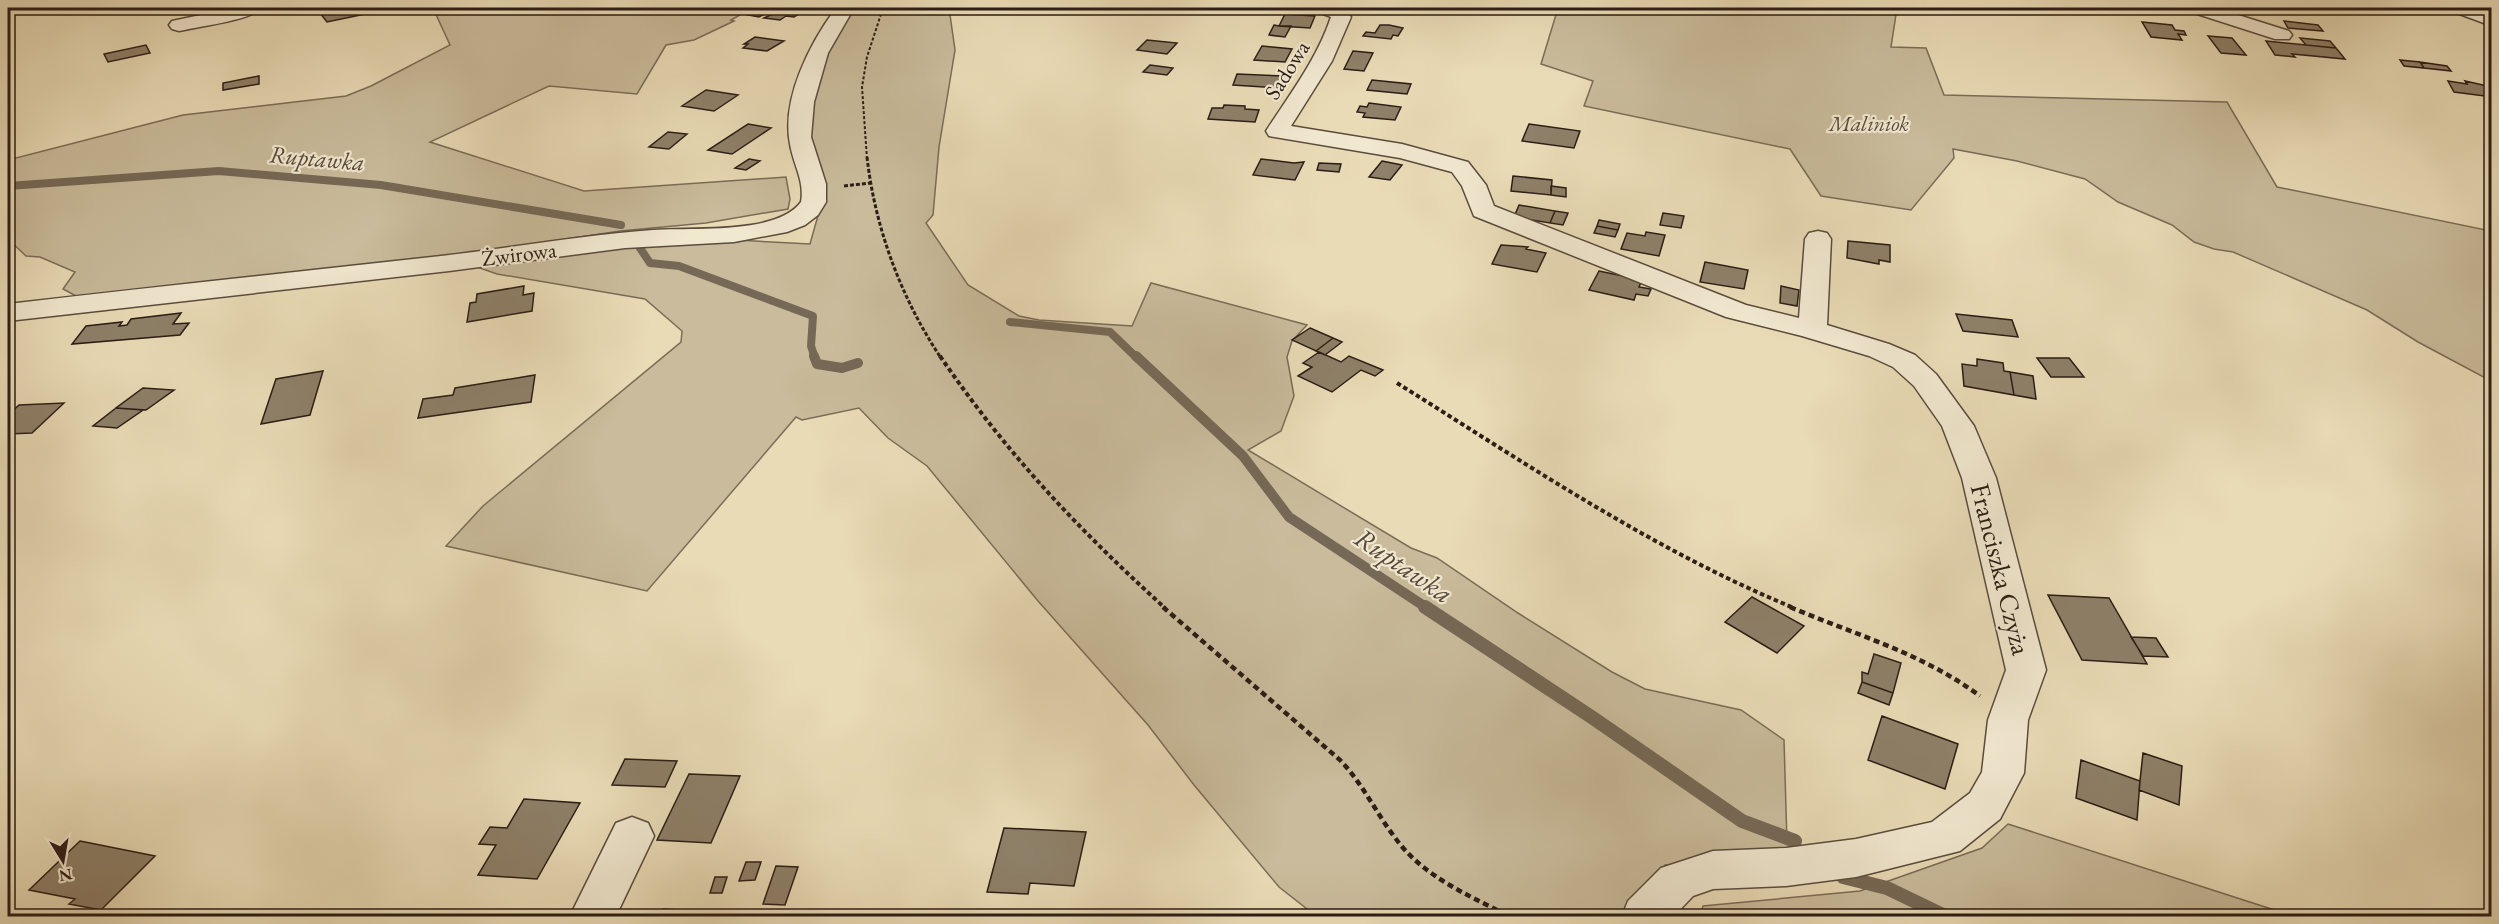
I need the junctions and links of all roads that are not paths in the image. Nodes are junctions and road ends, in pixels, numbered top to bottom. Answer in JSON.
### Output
{"nodes":[{"id":1,"x":252,"y":8,"type":"edge"},
{"id":2,"x":845,"y":8,"type":"edge"},
{"id":3,"x":1325,"y":8,"type":"edge"},
{"id":4,"x":2198,"y":8,"type":"edge"},
{"id":5,"x":2461,"y":8,"type":"edge"},
{"id":6,"x":2492,"y":20,"type":"edge"},
{"id":7,"x":179,"y":25,"type":"dead end"},
{"id":8,"x":2282,"y":35,"type":"dead end"},
{"id":9,"x":1277,"y":131,"type":"joint"},
{"id":10,"x":1818,"y":239,"type":"dead end"},
{"id":11,"x":8,"y":313,"type":"edge"},
{"id":12,"x":1812,"y":330,"type":"junction"},
{"id":13,"x":632,"y":836,"type":"dead end"},
{"id":14,"x":593,"y":916,"type":"edge"},
{"id":15,"x":1645,"y":916,"type":"edge"}],
"edges":[{"from":1,"to":7,"type":"street"},
{"from":2,"to":11,"type":"street","name":"Żwirowa"},
{"from":3,"to":9,"type":"street","name":"Sadowa"},
{"from":4,"to":8,"type":"street"},
{"from":5,"to":6,"type":"street"},
{"from":9,"to":12,"type":"street","name":"Franciszka Czyża"},
{"from":10,"to":12,"type":"street"},
{"from":12,"to":15,"type":"street","name":"Franciszka Czyża"},
{"from":13,"to":14,"type":"street"}]}
